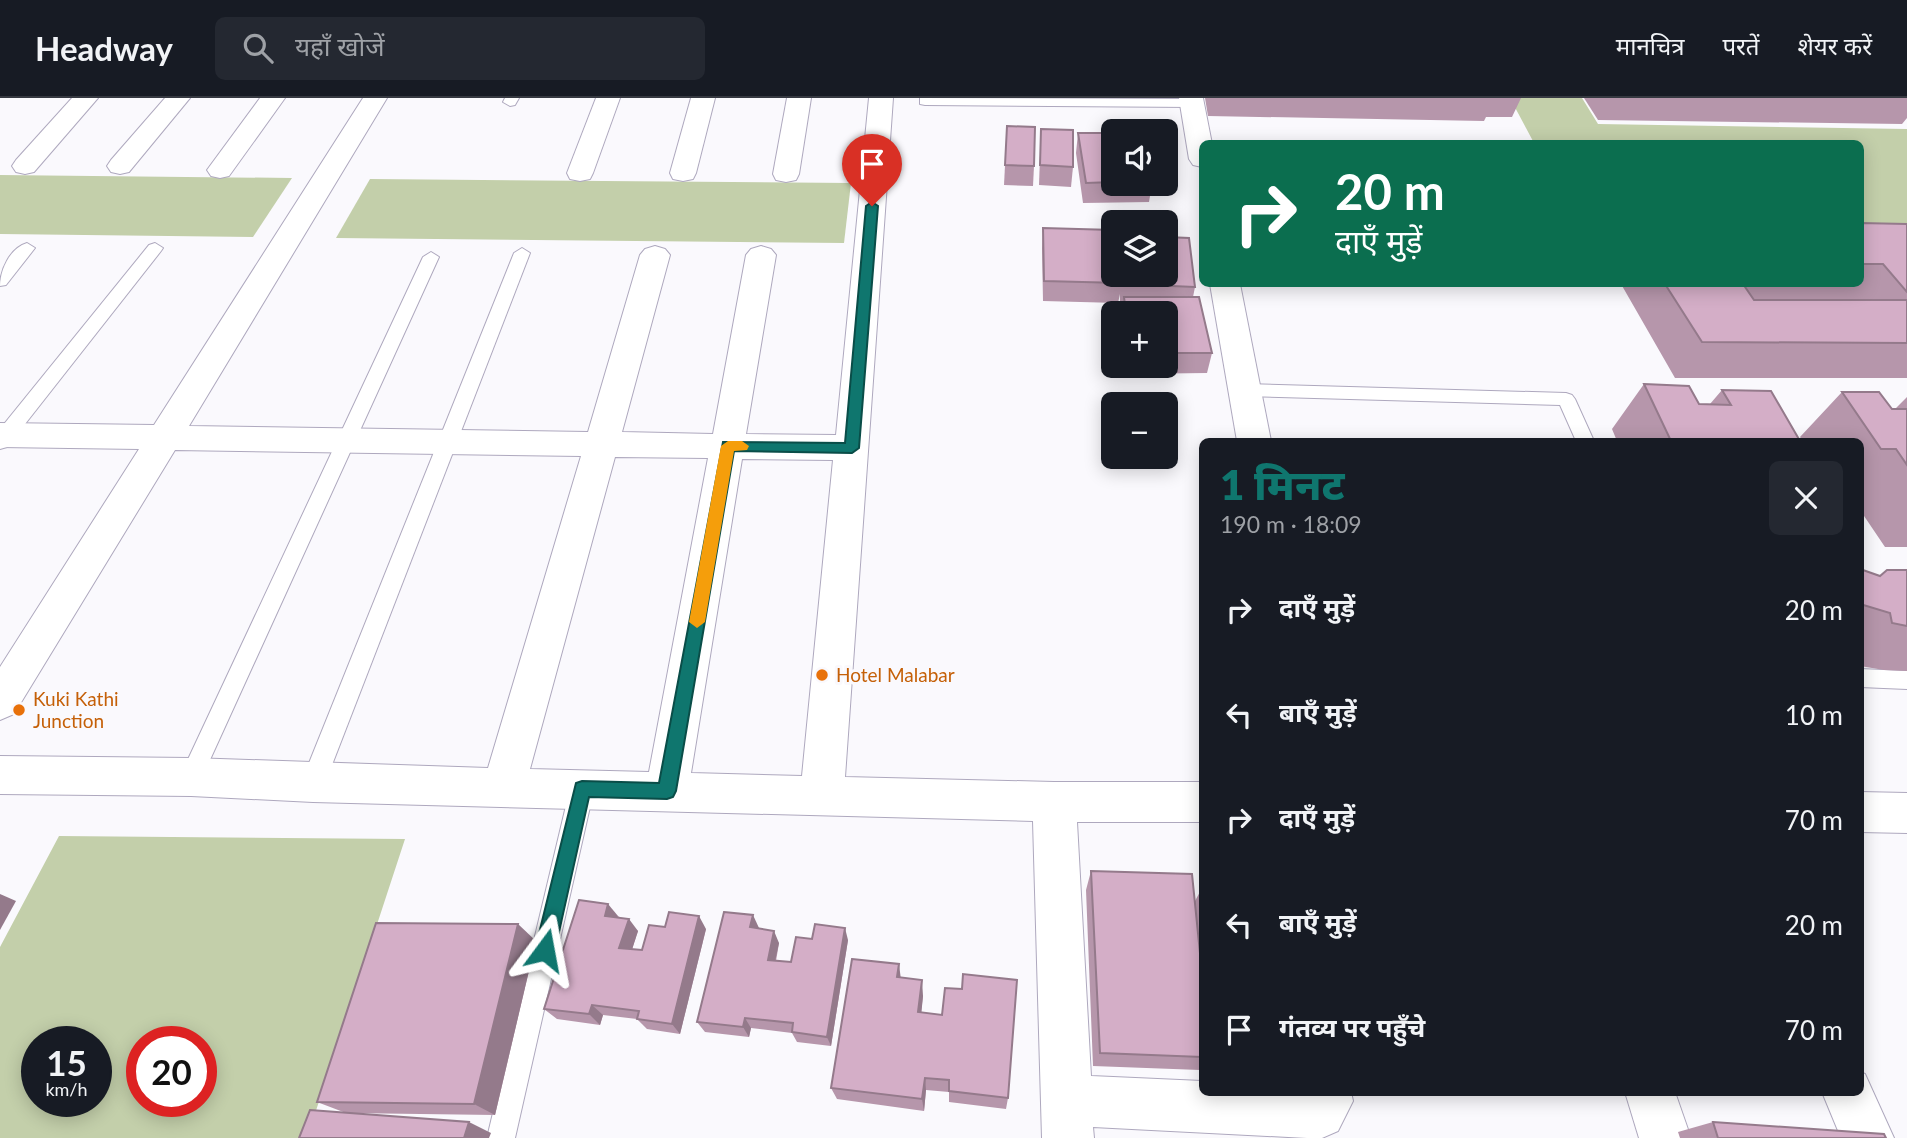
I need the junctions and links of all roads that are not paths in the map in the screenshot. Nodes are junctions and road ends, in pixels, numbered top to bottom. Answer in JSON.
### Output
{"nodes":[{"id":1,"x":86,"y":98,"type":"edge"},
{"id":2,"x":177,"y":98,"type":"edge"},
{"id":3,"x":273,"y":98,"type":"edge"},
{"id":4,"x":375,"y":98,"type":"edge"},
{"id":5,"x":608,"y":98,"type":"edge"},
{"id":6,"x":703,"y":98,"type":"edge"},
{"id":7,"x":799,"y":98,"type":"edge"},
{"id":8,"x":881,"y":98,"type":"edge"},
{"id":9,"x":925,"y":101,"type":"dead end"},
{"id":10,"x":1191,"y":101,"type":"edge"},
{"id":11,"x":1199,"y":143,"type":"edge"},
{"id":12,"x":25,"y":166,"type":"dead end"},
{"id":13,"x":120,"y":166,"type":"dead end"},
{"id":14,"x":220,"y":170,"type":"dead end"},
{"id":15,"x":580,"y":173,"type":"dead end"},
{"id":16,"x":682,"y":173,"type":"dead end"},
{"id":17,"x":786,"y":174,"type":"dead end"},
{"id":18,"x":27,"y":248,"type":"dead end"},
{"id":19,"x":155,"y":248,"type":"dead end"},
{"id":20,"x":522,"y":253,"type":"dead end"},
{"id":21,"x":654,"y":255,"type":"dead end"},
{"id":22,"x":761,"y":255,"type":"dead end"},
{"id":23,"x":431,"y":257,"type":"dead end"},
{"id":24,"x":0,"y":281,"type":"edge"},
{"id":25,"x":1226,"y":287,"type":"edge"},
{"id":26,"x":1245,"y":390,"type":"junction"},
{"id":27,"x":164,"y":437,"type":"junction"},
{"id":28,"x":2,"y":438,"type":"edge"},
{"id":29,"x":1253,"y":438,"type":"edge"},
{"id":30,"x":1584,"y":438,"type":"edge"},
{"id":31,"x":347,"y":440,"type":"junction"},
{"id":32,"x":448,"y":442,"type":"junction"},
{"id":33,"x":601,"y":444,"type":"junction"},
{"id":34,"x":728,"y":446,"type":"junction"},
{"id":35,"x":852,"y":448,"type":"junction"},
{"id":36,"x":1864,"y":678,"type":"edge"},
{"id":37,"x":1907,"y":680,"type":"edge"},
{"id":38,"x":0,"y":702,"type":"edge"},
{"id":39,"x":0,"y":775,"type":"edge"},
{"id":40,"x":191,"y":777,"type":"junction"},
{"id":41,"x":313,"y":783,"type":"junction"},
{"id":42,"x":504,"y":788,"type":"junction"},
{"id":43,"x":582,"y":789,"type":"junction"},
{"id":44,"x":667,"y":791,"type":"junction"},
{"id":45,"x":822,"y":794,"type":"junction"},
{"id":46,"x":1054,"y":802,"type":"junction"},
{"id":47,"x":1199,"y":802,"type":"edge"},
{"id":48,"x":1864,"y":812,"type":"edge"},
{"id":49,"x":1907,"y":813,"type":"edge"},
{"id":50,"x":1326,"y":1096,"type":"edge"},
{"id":51,"x":1651,"y":1096,"type":"edge"},
{"id":52,"x":1849,"y":1096,"type":"edge"},
{"id":53,"x":1068,"y":1119,"type":"edge"},
{"id":54,"x":501,"y":1138,"type":"edge"},
{"id":55,"x":1665,"y":1138,"type":"edge"},
{"id":56,"x":1868,"y":1138,"type":"edge"}],
"edges":[{"from":1,"to":12,"type":"street"},
{"from":2,"to":13,"type":"street"},
{"from":3,"to":14,"type":"street"},
{"from":4,"to":27,"type":"street"},
{"from":5,"to":15,"type":"street"},
{"from":6,"to":16,"type":"street"},
{"from":7,"to":17,"type":"street"},
{"from":8,"to":35,"type":"street"},
{"from":9,"to":10,"type":"lane"},
{"from":10,"to":11,"type":"street"},
{"from":18,"to":24,"type":"lane"},
{"from":19,"to":28,"type":"lane"},
{"from":20,"to":32,"type":"lane"},
{"from":21,"to":33,"type":"street"},
{"from":22,"to":34,"type":"street"},
{"from":23,"to":31,"type":"lane"},
{"from":25,"to":26,"type":"street"},
{"from":26,"to":29,"type":"street"},
{"from":26,"to":30,"type":"lane"},
{"from":27,"to":28,"type":"street"},
{"from":27,"to":31,"type":"street"},
{"from":27,"to":38,"type":"street"},
{"from":31,"to":32,"type":"street"},
{"from":31,"to":40,"type":"lane"},
{"from":32,"to":33,"type":"street"},
{"from":32,"to":41,"type":"lane"},
{"from":33,"to":34,"type":"street"},
{"from":33,"to":42,"type":"street"},
{"from":34,"to":35,"type":"street"},
{"from":34,"to":44,"type":"street"},
{"from":35,"to":45,"type":"street"},
{"from":36,"to":37,"type":"lane"},
{"from":39,"to":40,"type":"street"},
{"from":40,"to":41,"type":"street"},
{"from":41,"to":42,"type":"street"},
{"from":42,"to":43,"type":"street"},
{"from":43,"to":44,"type":"street"},
{"from":43,"to":54,"type":"lane"},
{"from":44,"to":45,"type":"street"},
{"from":45,"to":46,"type":"street"},
{"from":46,"to":47,"type":"street"},
{"from":46,"to":53,"type":"street"},
{"from":48,"to":49,"type":"street"},
{"from":50,"to":53,"type":"street"},
{"from":51,"to":55,"type":"street"},
{"from":52,"to":56,"type":"street"}]}
